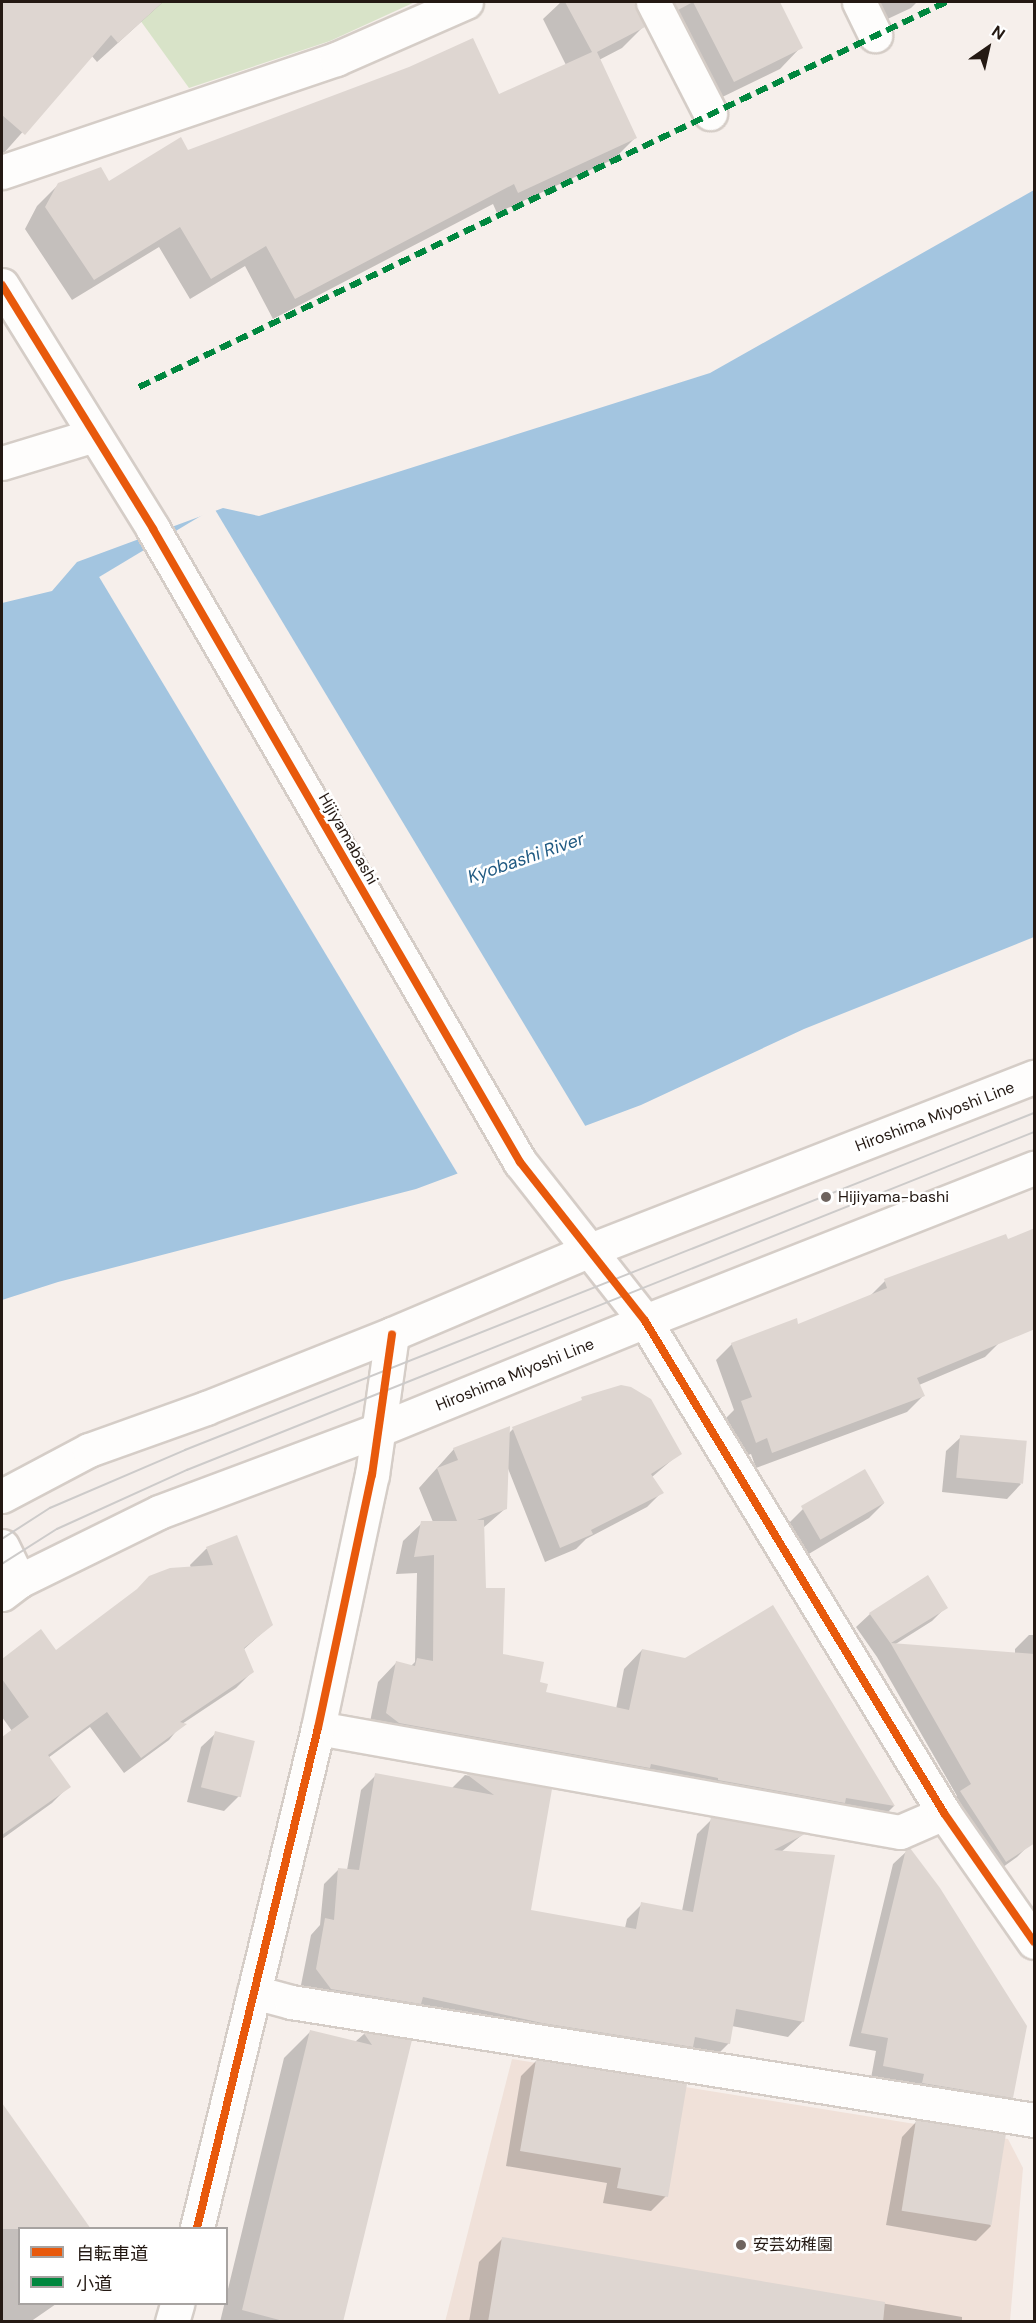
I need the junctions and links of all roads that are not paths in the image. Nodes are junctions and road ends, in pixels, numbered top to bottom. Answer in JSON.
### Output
{"nodes":[{"id":1,"x":466,"y":2,"type":"edge"},
{"id":2,"x":653,"y":2,"type":"edge"},
{"id":3,"x":859,"y":2,"type":"edge"},
{"id":4,"x":874,"y":36,"type":"dead end"},
{"id":5,"x":711,"y":113,"type":"dead end"},
{"id":6,"x":2,"y":172,"type":"edge"},
{"id":7,"x":2,"y":285,"type":"edge"},
{"id":8,"x":94,"y":435,"type":"junction"},
{"id":9,"x":2,"y":463,"type":"edge"},
{"id":10,"x":1035,"y":1077,"type":"edge"},
{"id":11,"x":1035,"y":1168,"type":"edge"},
{"id":12,"x":590,"y":1250,"type":"junction"},
{"id":13,"x":645,"y":1322,"type":"junction"},
{"id":14,"x":392,"y":1334,"type":"junction"},
{"id":15,"x":378,"y":1430,"type":"junction"},
{"id":16,"x":2,"y":1496,"type":"edge"},
{"id":17,"x":2,"y":1546,"type":"edge"},
{"id":18,"x":10,"y":1587,"type":"edge"},
{"id":19,"x":318,"y":1728,"type":"junction"},
{"id":20,"x":944,"y":1813,"type":"junction"},
{"id":21,"x":1035,"y":1942,"type":"edge"},
{"id":22,"x":254,"y":1992,"type":"junction"},
{"id":23,"x":1035,"y":2120,"type":"edge"},
{"id":24,"x":196,"y":2227,"type":"edge"},
{"id":25,"x":177,"y":2305,"type":"edge"},
{"id":26,"x":172,"y":2322,"type":"edge"}],
"edges":[{"from":1,"to":6,"type":"street"},
{"from":2,"to":5,"type":"street"},
{"from":3,"to":4,"type":"street"},
{"from":7,"to":8,"type":"street","name":"Hijiyamabashi"},
{"from":8,"to":9,"type":"street"},
{"from":8,"to":12,"type":"street","name":"Hijiyamabashi"},
{"from":10,"to":12,"type":"street","name":"Hiroshima Miyoshi Line"},
{"from":11,"to":13,"type":"street","name":"Hiroshima Miyoshi Line"},
{"from":12,"to":13,"type":"street","name":"Hijiyamabashi"},
{"from":12,"to":14,"type":"street","name":"Hiroshima Miyoshi Line"},
{"from":13,"to":15,"type":"street","name":"Hiroshima Miyoshi Line"},
{"from":13,"to":20,"type":"street","name":"Hijiyamabashi"},
{"from":14,"to":15,"type":"street"},
{"from":14,"to":16,"type":"street","name":"Hiroshima Miyoshi Line"},
{"from":15,"to":18,"type":"street","name":"Hiroshima Miyoshi Line"},
{"from":15,"to":19,"type":"street"},
{"from":17,"to":18,"type":"street"},
{"from":19,"to":20,"type":"street"},
{"from":19,"to":22,"type":"street"},
{"from":20,"to":21,"type":"street","name":"Hijiyamabashi"},
{"from":22,"to":23,"type":"street"},
{"from":22,"to":24,"type":"street"},
{"from":25,"to":26,"type":"street"}]}
